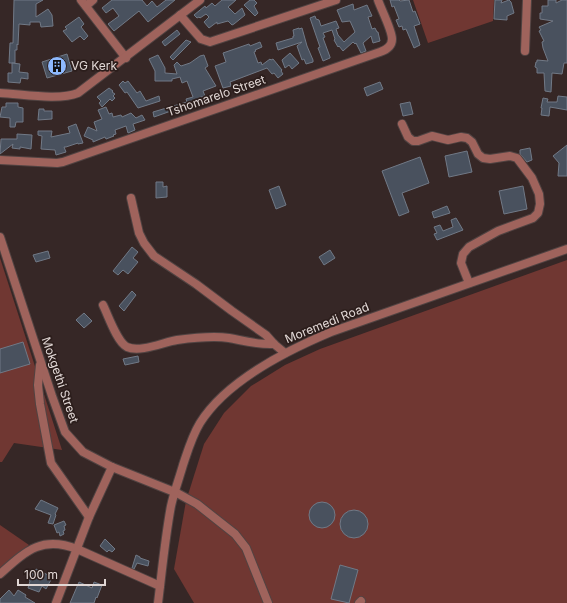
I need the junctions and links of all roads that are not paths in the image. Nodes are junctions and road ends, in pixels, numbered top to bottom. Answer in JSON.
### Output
{"nodes":[{"id":1,"x":93,"y":0,"type":"edge"},
{"id":2,"x":200,"y":0,"type":"edge"},
{"id":3,"x":336,"y":0,"type":"edge"},
{"id":4,"x":378,"y":0,"type":"edge"},
{"id":5,"x":527,"y":0,"type":"edge"},
{"id":6,"x":326,"y":2,"type":"edge"},
{"id":7,"x":83,"y":3,"type":"edge"},
{"id":8,"x":180,"y":15,"type":"junction"},
{"id":9,"x":525,"y":51,"type":"dead end"},
{"id":10,"x":126,"y":58,"type":"junction"},
{"id":11,"x":0,"y":93,"type":"edge"},
{"id":12,"x":402,"y":124,"type":"dead end"},
{"id":13,"x":0,"y":160,"type":"edge"},
{"id":14,"x":132,"y":198,"type":"dead end"},
{"id":15,"x":0,"y":237,"type":"edge"},
{"id":16,"x":567,"y":249,"type":"edge"},
{"id":17,"x":469,"y":284,"type":"junction"},
{"id":18,"x":103,"y":305,"type":"dead end"},
{"id":19,"x":274,"y":344,"type":"junction"},
{"id":20,"x":285,"y":352,"type":"junction"},
{"id":21,"x":40,"y":362,"type":"junction"},
{"id":22,"x":112,"y":467,"type":"junction"},
{"id":23,"x":174,"y":492,"type":"junction"},
{"id":24,"x":89,"y":516,"type":"junction"},
{"id":25,"x":77,"y":549,"type":"junction"},
{"id":26,"x":0,"y":574,"type":"edge"},
{"id":27,"x":160,"y":586,"type":"junction"},
{"id":28,"x":56,"y":603,"type":"edge"},
{"id":29,"x":158,"y":603,"type":"edge"},
{"id":30,"x":268,"y":603,"type":"edge"}],
"edges":[{"from":1,"to":7,"type":"street"},
{"from":2,"to":8,"type":"street"},
{"from":3,"to":6,"type":"street"},
{"from":4,"to":13,"type":"street","name":"Tshomarelo Street"},
{"from":5,"to":9,"type":"street"},
{"from":6,"to":8,"type":"street"},
{"from":7,"to":10,"type":"street"},
{"from":8,"to":10,"type":"street"},
{"from":10,"to":11,"type":"street"},
{"from":12,"to":17,"type":"street"},
{"from":14,"to":19,"type":"street"},
{"from":15,"to":21,"type":"street","name":"Mokgethi Street"},
{"from":16,"to":17,"type":"street","name":"Moremedi Road"},
{"from":17,"to":20,"type":"street","name":"Moremedi Road"},
{"from":18,"to":19,"type":"street"},
{"from":19,"to":20,"type":"street"},
{"from":20,"to":23,"type":"street","name":"Moremedi Road"},
{"from":21,"to":22,"type":"street","name":"Mokgethi Street"},
{"from":21,"to":24,"type":"street"},
{"from":22,"to":23,"type":"street","name":"Mokgethi Street"},
{"from":22,"to":24,"type":"street"},
{"from":23,"to":27,"type":"street","name":"Moremedi Road"},
{"from":23,"to":30,"type":"street","name":"Mokgethi Street"},
{"from":24,"to":25,"type":"street"},
{"from":25,"to":26,"type":"street"},
{"from":25,"to":27,"type":"street"},
{"from":25,"to":28,"type":"street"},
{"from":27,"to":29,"type":"street","name":"Moremedi Road"}]}
